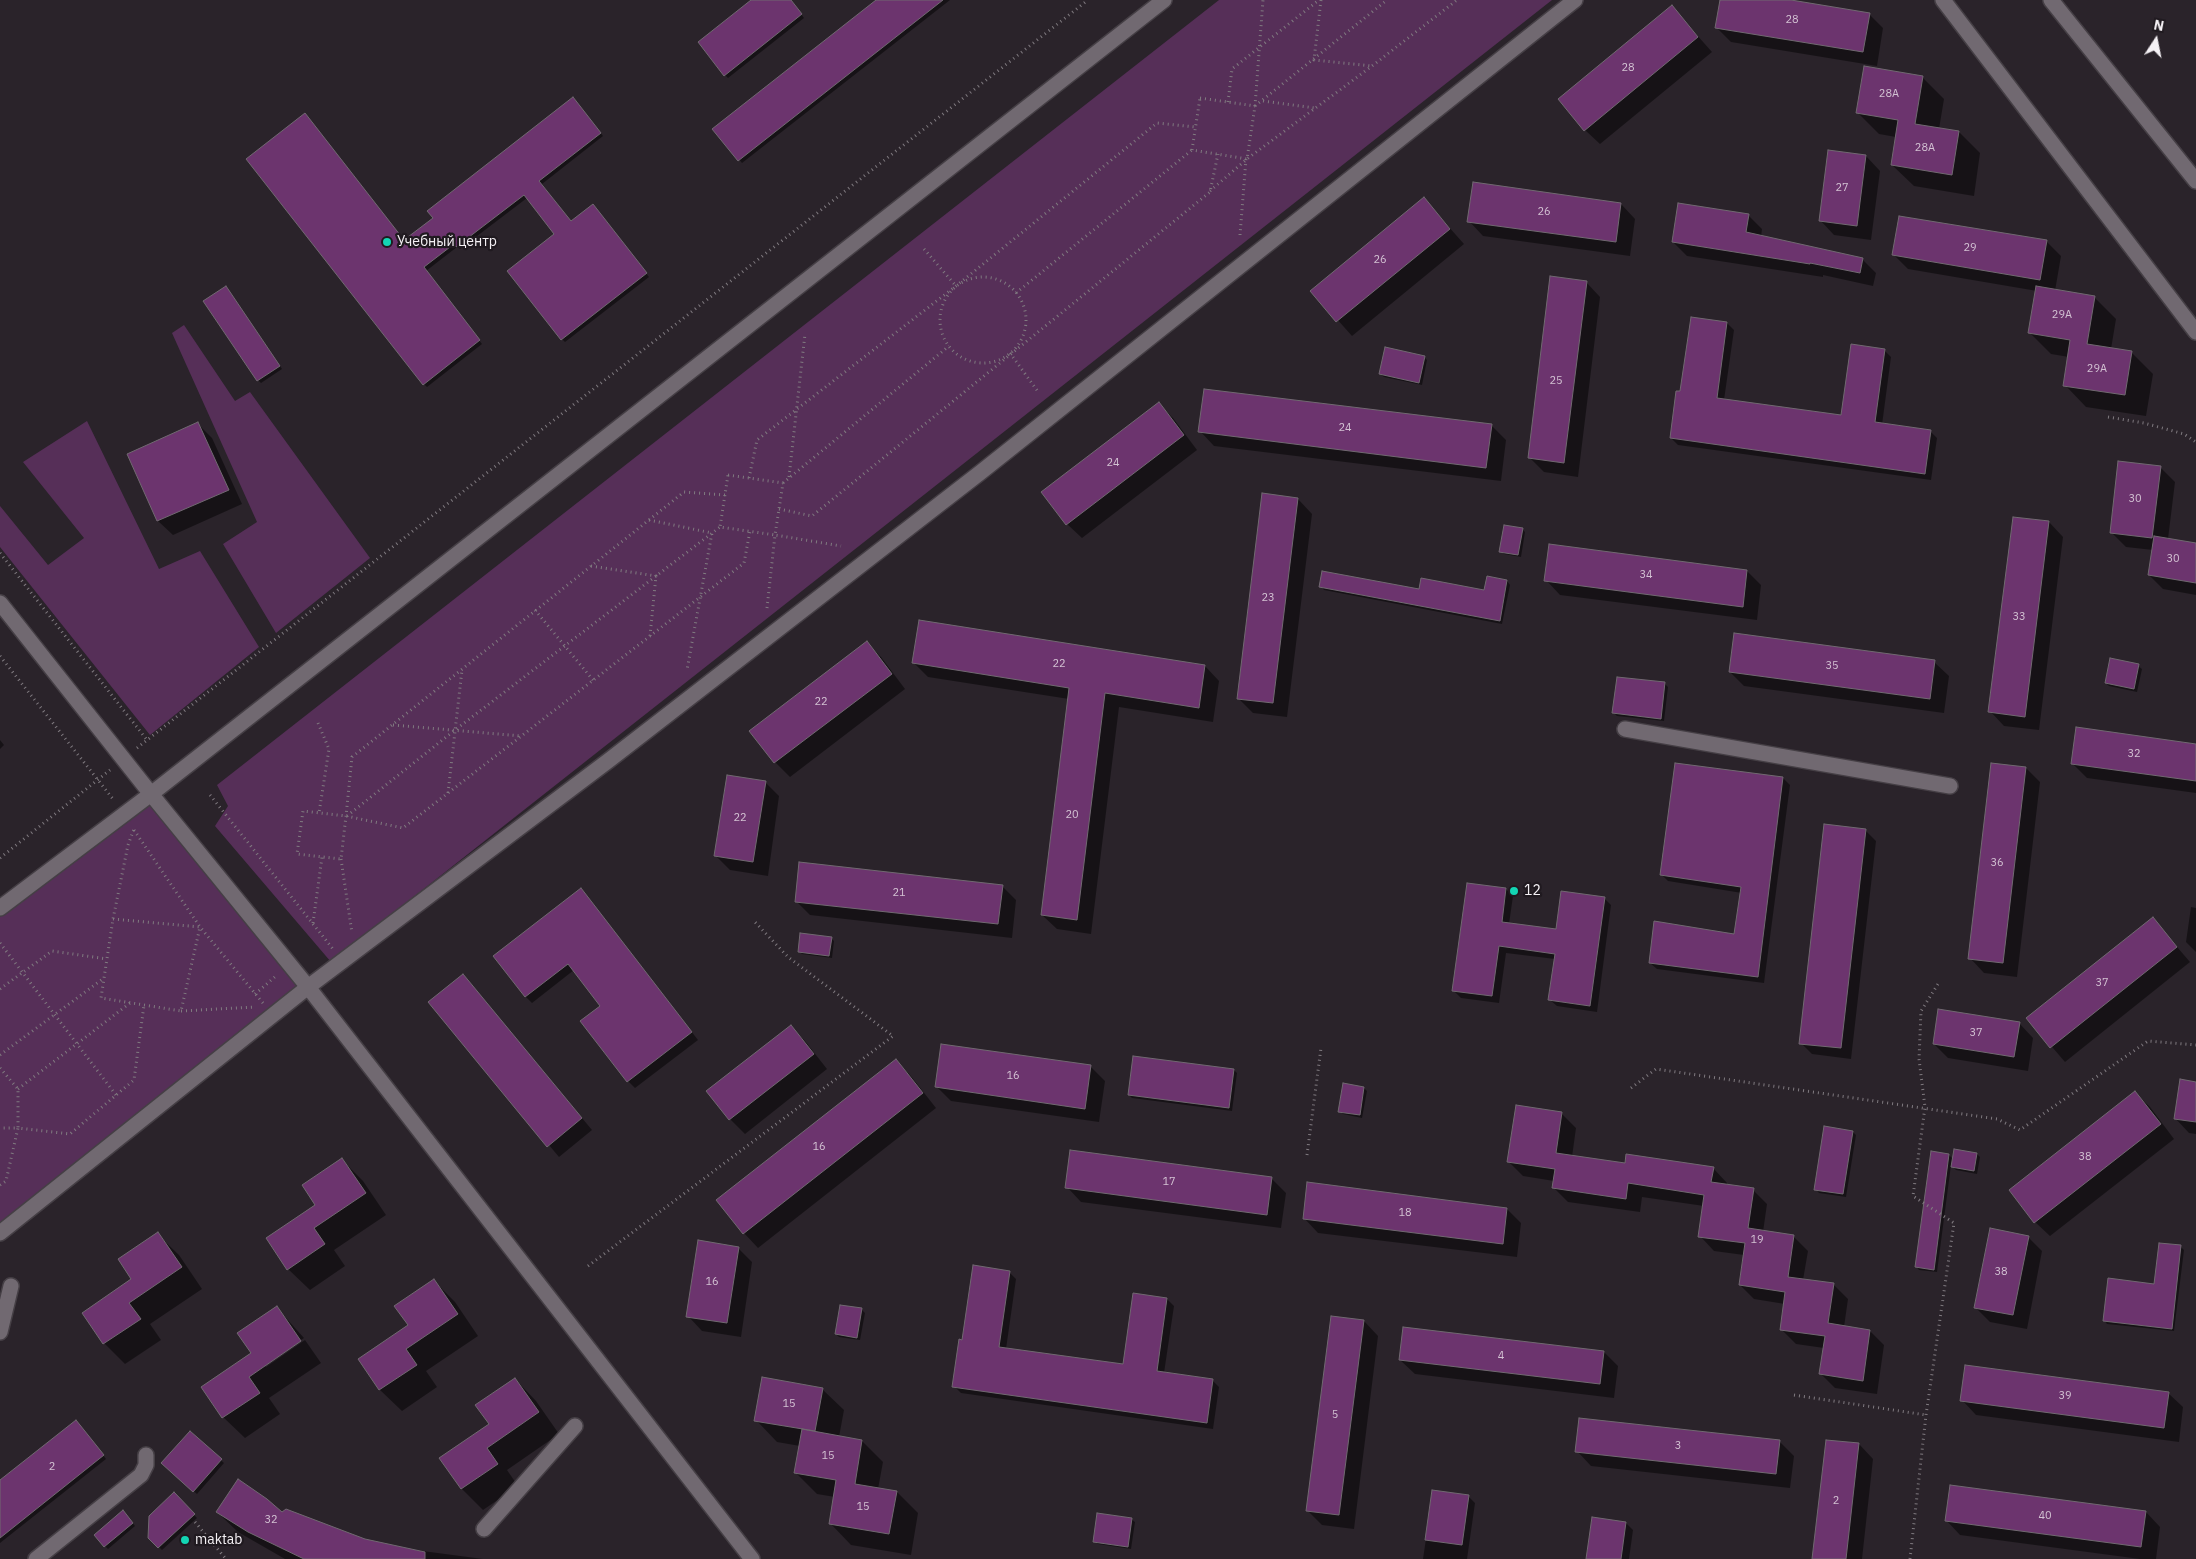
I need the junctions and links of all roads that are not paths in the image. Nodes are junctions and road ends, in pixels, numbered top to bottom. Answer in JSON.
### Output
{"nodes":[{"id":1,"x":1164,"y":0,"type":"edge"},
{"id":2,"x":1575,"y":0,"type":"edge"},
{"id":3,"x":1943,"y":0,"type":"edge"},
{"id":4,"x":2051,"y":0,"type":"edge"},
{"id":5,"x":2196,"y":182,"type":"edge"},
{"id":6,"x":2196,"y":332,"type":"edge"},
{"id":7,"x":0,"y":603,"type":"edge"},
{"id":8,"x":1624,"y":729,"type":"dead end"},
{"id":9,"x":1950,"y":786,"type":"dead end"},
{"id":10,"x":151,"y":794,"type":"junction"},
{"id":11,"x":0,"y":908,"type":"edge"},
{"id":12,"x":308,"y":987,"type":"junction"},
{"id":13,"x":0,"y":1233,"type":"edge"},
{"id":14,"x":12,"y":1286,"type":"dead end"},
{"id":15,"x":0,"y":1332,"type":"edge"},
{"id":16,"x":575,"y":1426,"type":"dead end"},
{"id":17,"x":146,"y":1455,"type":"dead end"},
{"id":18,"x":484,"y":1529,"type":"dead end"},
{"id":19,"x":36,"y":1559,"type":"edge"},
{"id":20,"x":752,"y":1559,"type":"edge"}],
"edges":[{"from":1,"to":10,"type":"street"},
{"from":2,"to":12,"type":"street"},
{"from":3,"to":6,"type":"street"},
{"from":4,"to":5,"type":"street"},
{"from":7,"to":10,"type":"street"},
{"from":8,"to":9,"type":"street"},
{"from":10,"to":11,"type":"street"},
{"from":10,"to":12,"type":"street"},
{"from":12,"to":13,"type":"street"},
{"from":12,"to":20,"type":"street"},
{"from":14,"to":15,"type":"street"},
{"from":16,"to":18,"type":"street"},
{"from":17,"to":19,"type":"street"}]}
